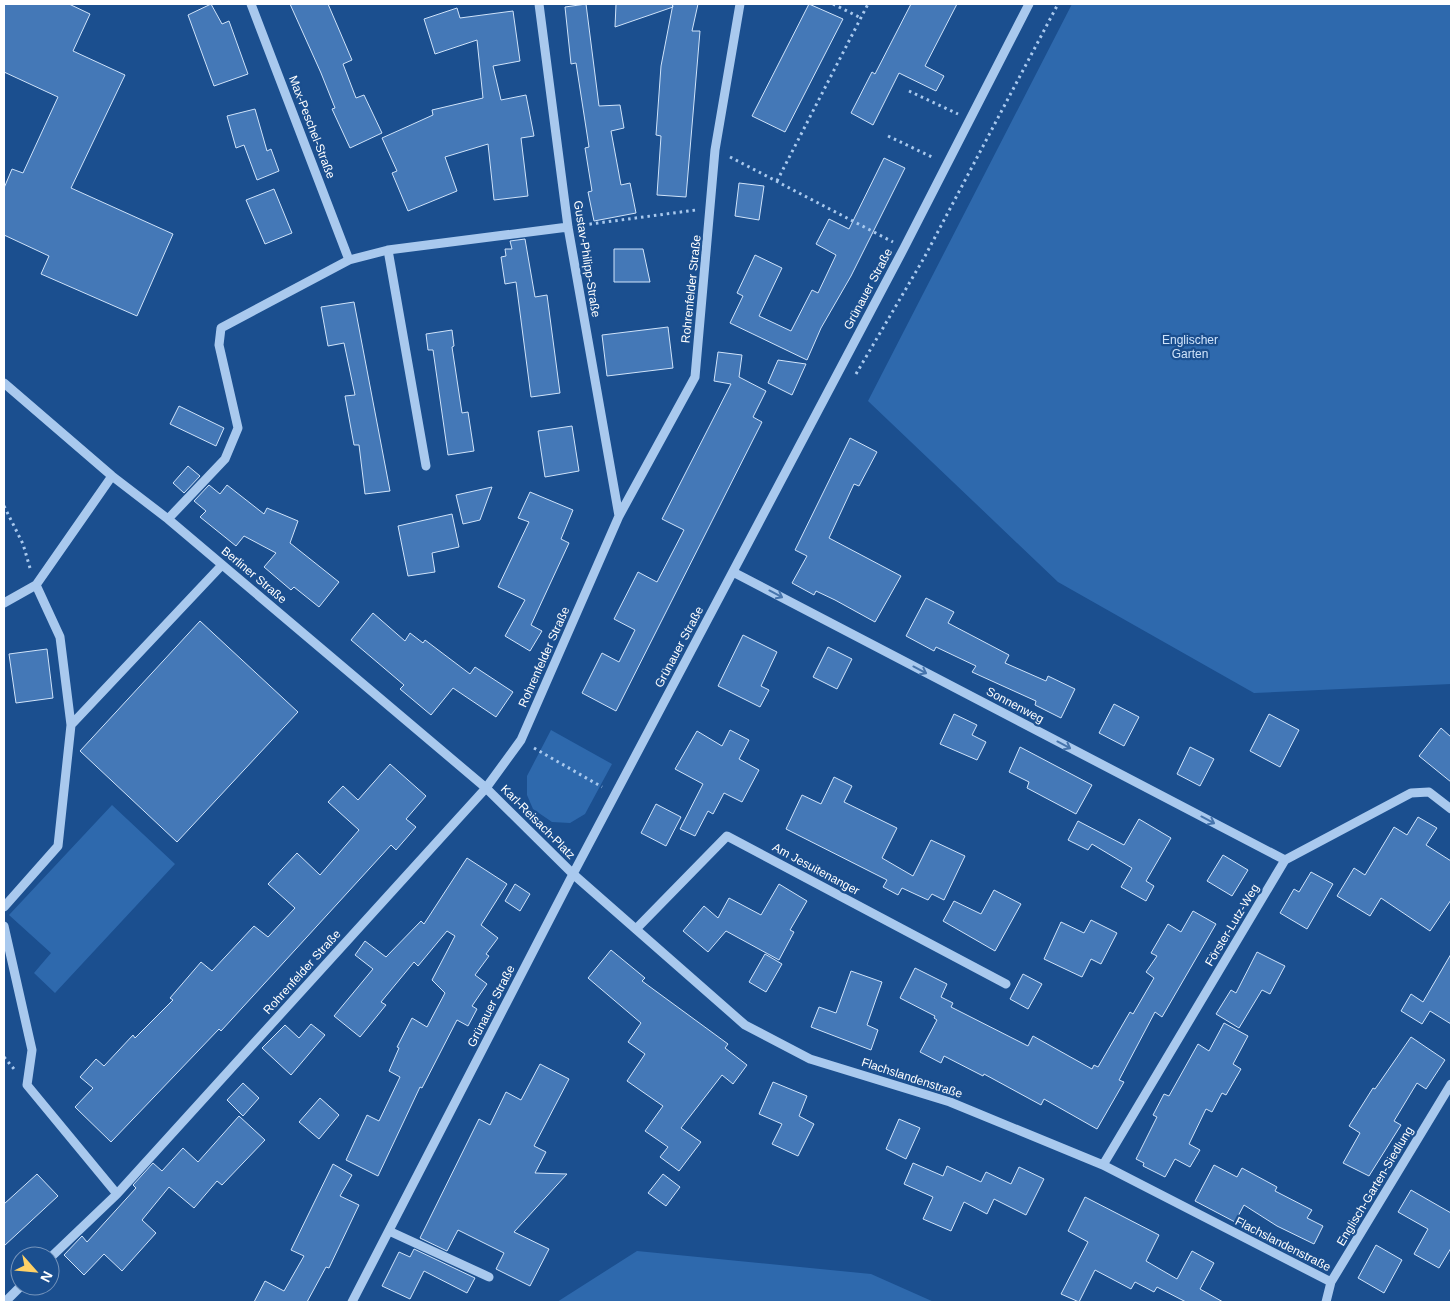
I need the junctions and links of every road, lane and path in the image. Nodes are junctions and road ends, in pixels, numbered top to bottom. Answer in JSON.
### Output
{"nodes":[{"id":1,"x":251,"y":4,"type":"edge"},
{"id":2,"x":539,"y":4,"type":"edge"},
{"id":3,"x":740,"y":4,"type":"edge"},
{"id":4,"x":833,"y":4,"type":"edge"},
{"id":5,"x":868,"y":4,"type":"edge"},
{"id":6,"x":1029,"y":4,"type":"edge"},
{"id":7,"x":1058,"y":4,"type":"edge"},
{"id":8,"x":860,"y":18,"type":"junction"},
{"id":9,"x":909,"y":91,"type":"dead end"},
{"id":10,"x":970,"y":120,"type":"junction"},
{"id":11,"x":888,"y":136,"type":"dead end"},
{"id":12,"x":716,"y":150,"type":"junction"},
{"id":13,"x":947,"y":165,"type":"junction"},
{"id":14,"x":777,"y":181,"type":"junction"},
{"id":15,"x":711,"y":208,"type":"junction"},
{"id":16,"x":568,"y":227,"type":"junction"},
{"id":17,"x":904,"y":248,"type":"junction"},
{"id":18,"x":388,"y":250,"type":"junction"},
{"id":19,"x":924,"y":258,"type":"junction"},
{"id":20,"x":349,"y":260,"type":"junction"},
{"id":21,"x":854,"y":377,"type":"dead end"},
{"id":22,"x":4,"y":384,"type":"edge"},
{"id":23,"x":426,"y":466,"type":"dead end"},
{"id":24,"x":112,"y":476,"type":"junction"},
{"id":25,"x":4,"y":506,"type":"edge"},
{"id":26,"x":619,"y":516,"type":"junction"},
{"id":27,"x":168,"y":519,"type":"junction"},
{"id":28,"x":222,"y":565,"type":"junction"},
{"id":29,"x":733,"y":572,"type":"junction"},
{"id":30,"x":36,"y":585,"type":"junction"},
{"id":31,"x":4,"y":603,"type":"edge"},
{"id":32,"x":71,"y":725,"type":"junction"},
{"id":33,"x":521,"y":740,"type":"junction"},
{"id":34,"x":486,"y":788,"type":"junction"},
{"id":35,"x":616,"y":795,"type":"junction"},
{"id":36,"x":1451,"y":809,"type":"edge"},
{"id":37,"x":1285,"y":860,"type":"junction"},
{"id":38,"x":573,"y":874,"type":"junction"},
{"id":39,"x":4,"y":907,"type":"edge"},
{"id":40,"x":4,"y":926,"type":"edge"},
{"id":41,"x":637,"y":928,"type":"junction"},
{"id":42,"x":1006,"y":984,"type":"dead end"},
{"id":43,"x":1451,"y":1084,"type":"edge"},
{"id":44,"x":1103,"y":1165,"type":"junction"},
{"id":45,"x":117,"y":1194,"type":"junction"},
{"id":46,"x":389,"y":1231,"type":"junction"},
{"id":47,"x":60,"y":1248,"type":"edge"},
{"id":48,"x":489,"y":1277,"type":"dead end"},
{"id":49,"x":1331,"y":1282,"type":"junction"},
{"id":50,"x":352,"y":1302,"type":"edge"},
{"id":51,"x":1326,"y":1302,"type":"edge"}],
"edges":[{"from":1,"to":20,"type":"street","name":"Max-Peschel-Straße"},
{"from":2,"to":16,"type":"street","name":"Gustav-Philipp-Straße"},
{"from":3,"to":12,"type":"street","name":"Rohrenfelder Straße"},
{"from":4,"to":8,"type":"path"},
{"from":5,"to":8,"type":"path"},
{"from":6,"to":10,"type":"street","name":"Grünauer Straße"},
{"from":7,"to":19,"type":"path"},
{"from":8,"to":14,"type":"path"},
{"from":9,"to":10,"type":"path"},
{"from":10,"to":13,"type":"street","name":"Grünauer Straße"},
{"from":11,"to":13,"type":"path"},
{"from":12,"to":14,"type":"path"},
{"from":12,"to":15,"type":"street","name":"Rohrenfelder Straße"},
{"from":13,"to":17,"type":"street","name":"Grünauer Straße"},
{"from":14,"to":17,"type":"path"},
{"from":15,"to":16,"type":"path"},
{"from":15,"to":26,"type":"street","name":"Rohrenfelder Straße"},
{"from":16,"to":18,"type":"street"},
{"from":16,"to":26,"type":"street","name":"Gustav-Philipp-Straße"},
{"from":17,"to":19,"type":"path"},
{"from":17,"to":29,"type":"street","name":"Grünauer Straße"},
{"from":18,"to":20,"type":"street"},
{"from":18,"to":23,"type":"street"},
{"from":19,"to":21,"type":"path"},
{"from":20,"to":27,"type":"street"},
{"from":22,"to":24,"type":"street","name":"Berliner Straße"},
{"from":24,"to":27,"type":"street","name":"Berliner Straße"},
{"from":24,"to":30,"type":"street"},
{"from":25,"to":30,"type":"path"},
{"from":26,"to":33,"type":"street","name":"Rohrenfelder Straße"},
{"from":27,"to":28,"type":"street","name":"Berliner Straße"},
{"from":28,"to":32,"type":"street"},
{"from":28,"to":34,"type":"street","name":"Berliner Straße"},
{"from":29,"to":35,"type":"street","name":"Grünauer Straße"},
{"from":29,"to":37,"type":"street","name":"Sonnenweg","one_way":true},
{"from":30,"to":31,"type":"street"},
{"from":30,"to":32,"type":"street"},
{"from":32,"to":39,"type":"street"},
{"from":33,"to":34,"type":"street","name":"Rohrenfelder Straße"},
{"from":33,"to":35,"type":"path"},
{"from":34,"to":38,"type":"street","name":"Karl-Reisach-Platz"},
{"from":34,"to":45,"type":"street","name":"Rohrenfelder Straße"},
{"from":35,"to":38,"type":"street","name":"Grünauer Straße"},
{"from":36,"to":37,"type":"street"},
{"from":37,"to":44,"type":"street","name":"Förster-Lutz-Weg"},
{"from":38,"to":41,"type":"street","name":"Flachslandenstraße"},
{"from":38,"to":46,"type":"street","name":"Grünauer Straße"},
{"from":40,"to":45,"type":"street"},
{"from":41,"to":42,"type":"street","name":"Am Jesuitenanger"},
{"from":41,"to":44,"type":"street","name":"Flachslandenstraße"},
{"from":43,"to":49,"type":"street","name":"Englisch-Garten-Siedlung"},
{"from":44,"to":49,"type":"street","name":"Flachslandenstraße"},
{"from":45,"to":47,"type":"street","name":"Rohrenfelder Straße"},
{"from":46,"to":48,"type":"street"},
{"from":46,"to":50,"type":"street","name":"Grünauer Straße"},
{"from":49,"to":51,"type":"street","name":"Englisch-Garten-Siedlung"}]}
